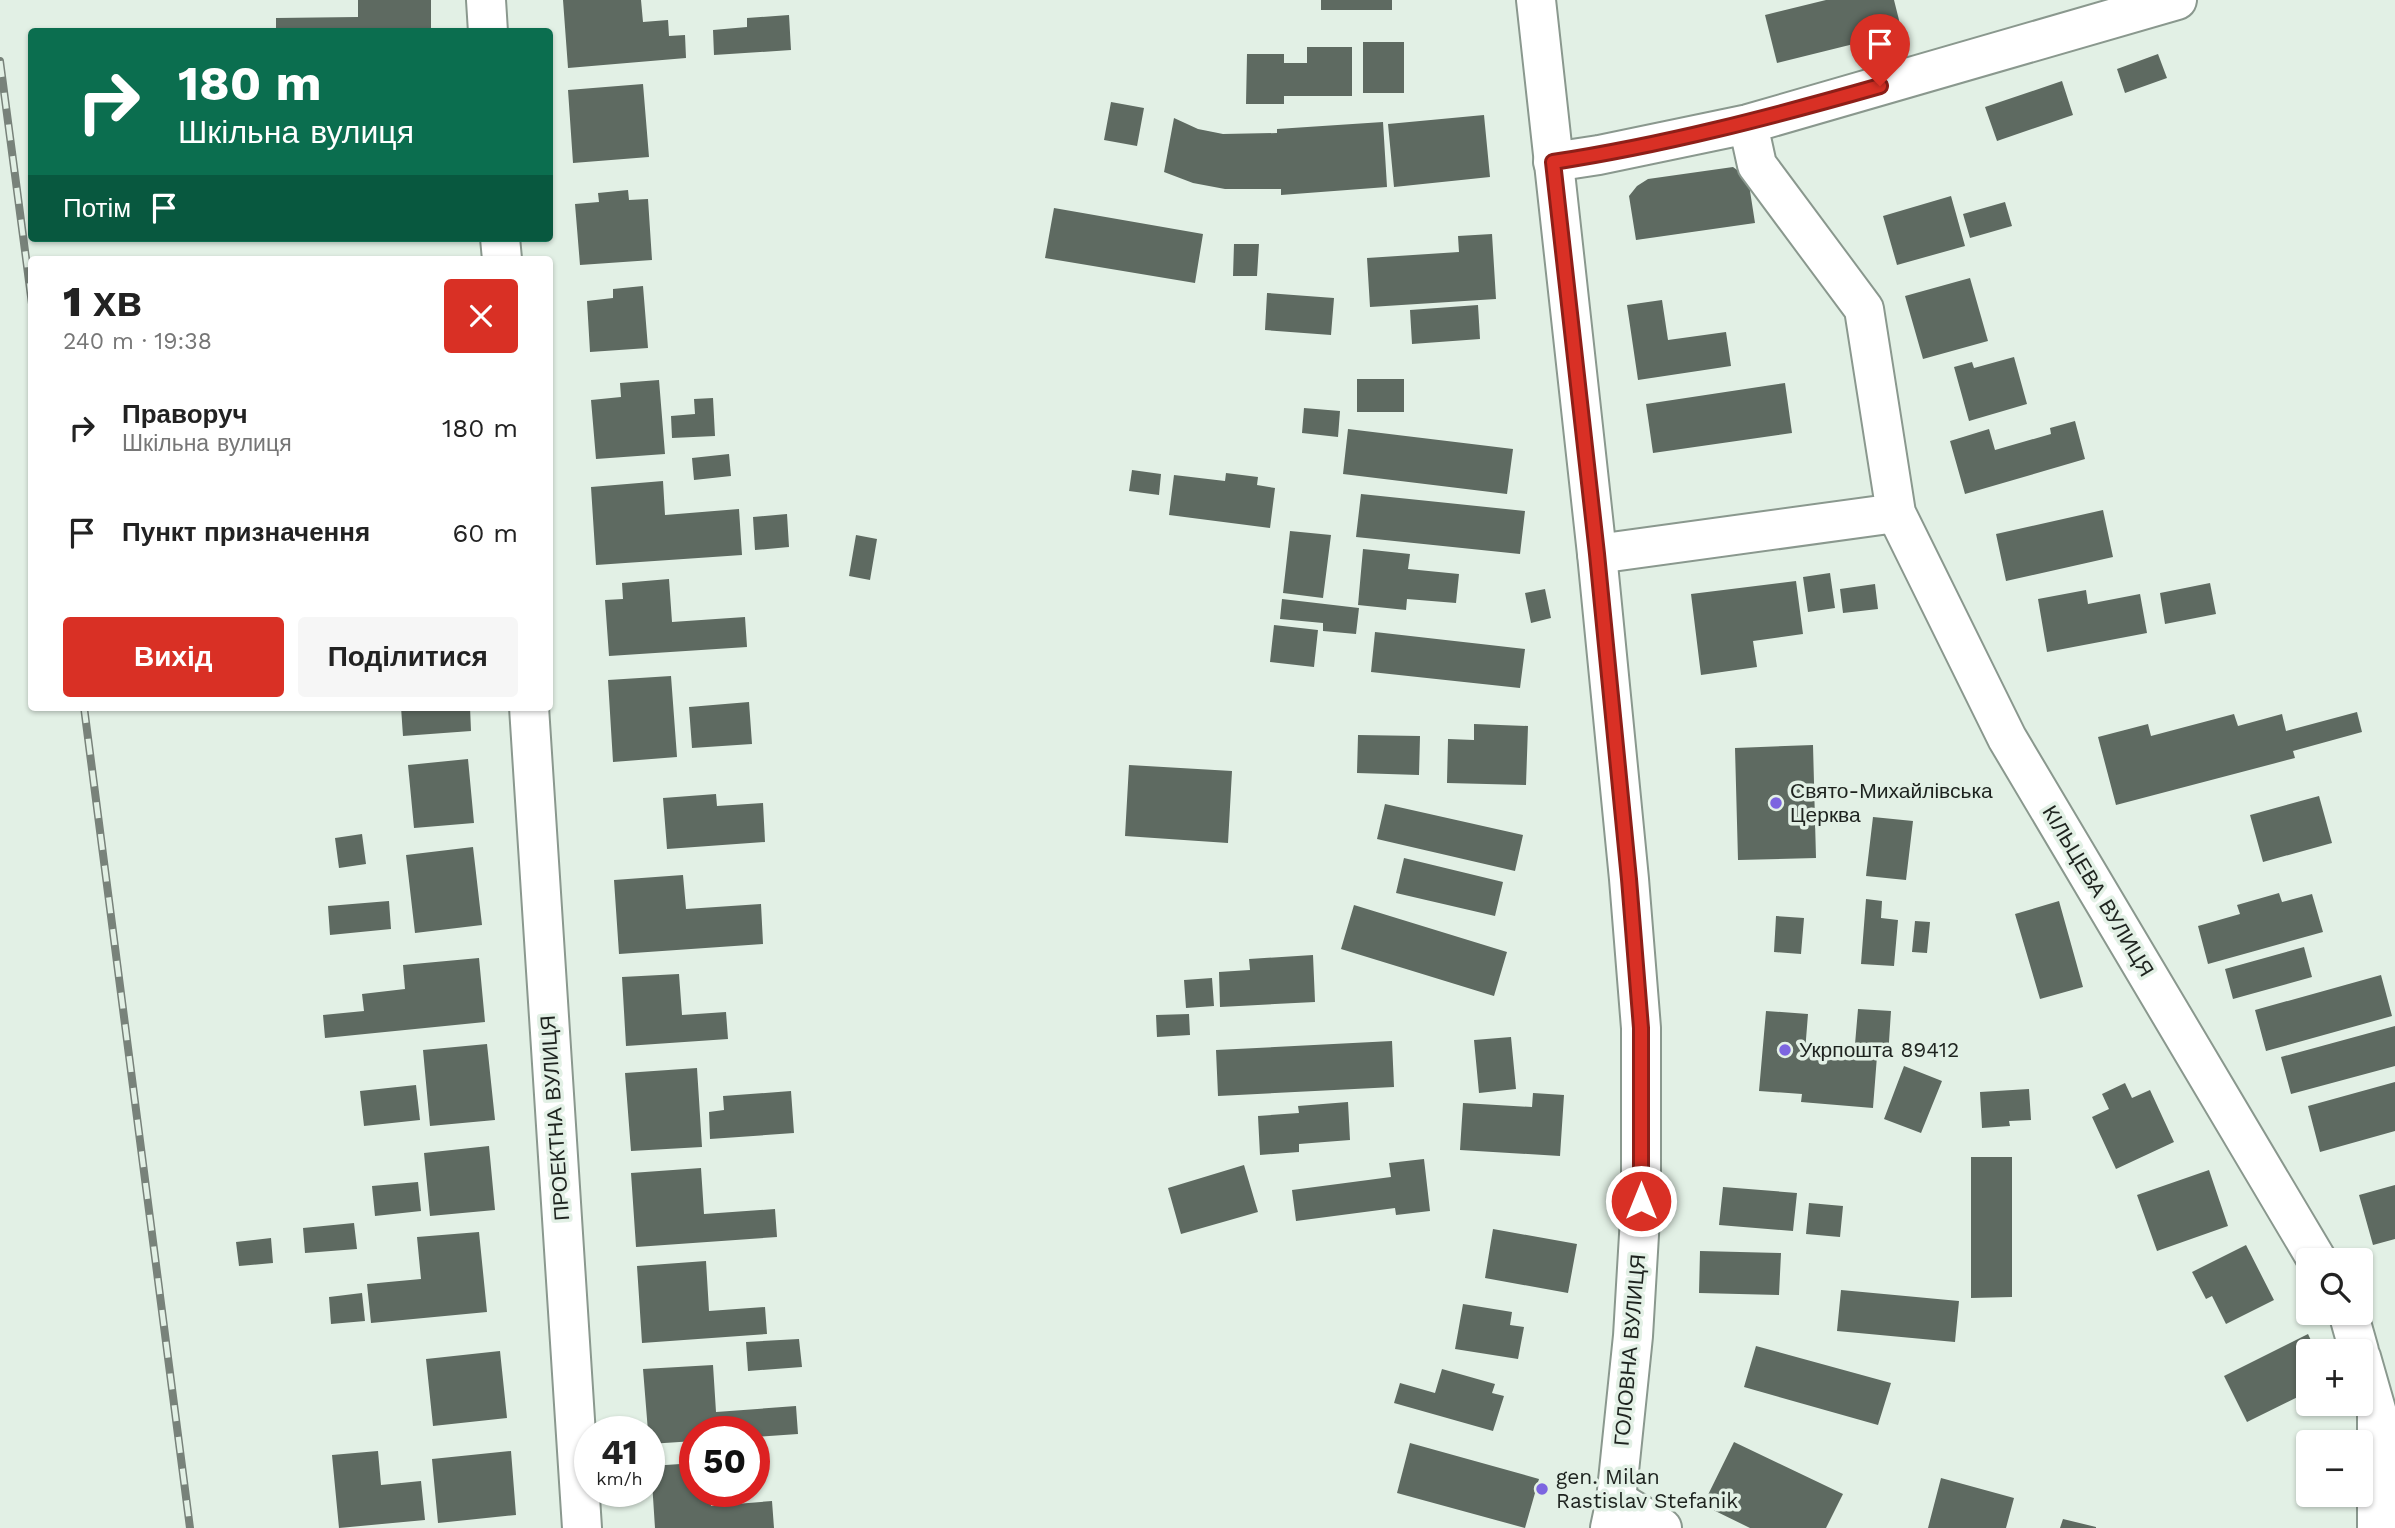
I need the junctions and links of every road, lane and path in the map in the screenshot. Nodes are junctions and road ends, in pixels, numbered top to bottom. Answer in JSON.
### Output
{"nodes":[{"id":1,"x":486,"y":0,"type":"edge"},
{"id":2,"x":1536,"y":0,"type":"edge"},
{"id":3,"x":2177,"y":0,"type":"edge"},
{"id":4,"x":488,"y":28,"type":"edge"},
{"id":5,"x":1748,"y":124,"type":"junction"},
{"id":6,"x":1553,"y":162,"type":"junction"},
{"id":7,"x":1896,"y":513,"type":"junction"},
{"id":8,"x":1597,"y":554,"type":"junction"},
{"id":9,"x":529,"y":711,"type":"edge"},
{"id":10,"x":2310,"y":1248,"type":"edge"},
{"id":11,"x":2373,"y":1399,"type":"edge"},
{"id":12,"x":1613,"y":1514,"type":"edge"},
{"id":13,"x":582,"y":1528,"type":"edge"},
{"id":14,"x":1662,"y":1528,"type":"edge"},
{"id":15,"x":2377,"y":1528,"type":"edge"}],
"edges":[{"from":1,"to":4,"type":"street"},
{"from":2,"to":6,"type":"street","name":"ГОЛОВНА ВУЛИЦЯ"},
{"from":3,"to":5,"type":"street"},
{"from":5,"to":6,"type":"street"},
{"from":5,"to":7,"type":"street","name":"КІЛЬЦЕВА ВУЛИЦЯ"},
{"from":6,"to":8,"type":"street","name":"ГОЛОВНА ВУЛИЦЯ"},
{"from":7,"to":8,"type":"street"},
{"from":7,"to":10,"type":"street","name":"КІЛЬЦЕВА ВУЛИЦЯ"},
{"from":8,"to":12,"type":"street","name":"ГОЛОВНА ВУЛИЦЯ"},
{"from":9,"to":13,"type":"street","name":"ПРОЕКТНА ВУЛИЦЯ"},
{"from":11,"to":15,"type":"street"},
{"from":12,"to":14,"type":"street"}]}
